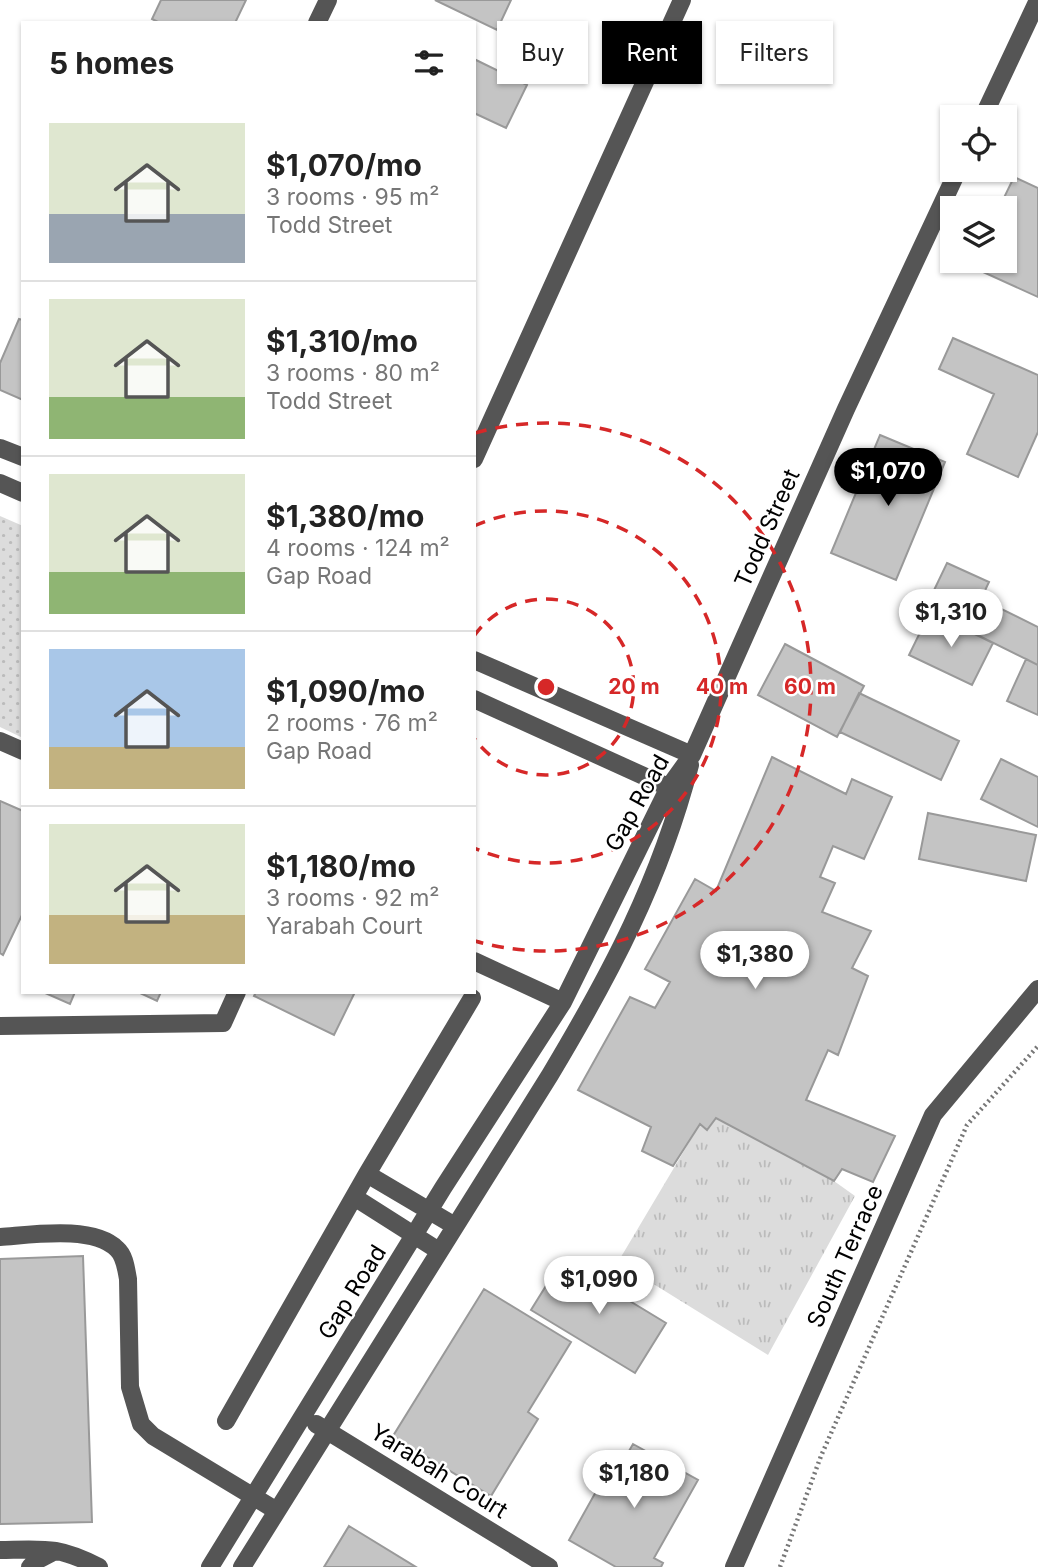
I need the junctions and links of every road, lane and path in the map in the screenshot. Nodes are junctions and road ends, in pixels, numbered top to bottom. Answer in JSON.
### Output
{"nodes":[{"id":1,"x":328,"y":0,"type":"edge"},
{"id":2,"x":682,"y":0,"type":"edge"},
{"id":3,"x":1038,"y":0,"type":"edge"},
{"id":4,"x":318,"y":21,"type":"edge"},
{"id":5,"x":989,"y":105,"type":"edge"},
{"id":6,"x":952,"y":182,"type":"edge"},
{"id":7,"x":0,"y":447,"type":"edge"},
{"id":8,"x":476,"y":455,"type":"edge"},
{"id":9,"x":21,"y":456,"type":"edge"},
{"id":10,"x":0,"y":483,"type":"edge"},
{"id":11,"x":21,"y":492,"type":"edge"},
{"id":12,"x":476,"y":661,"type":"edge"},
{"id":13,"x":476,"y":700,"type":"edge"},
{"id":14,"x":0,"y":741,"type":"edge"},
{"id":15,"x":21,"y":750,"type":"edge"},
{"id":16,"x":692,"y":755,"type":"junction"},
{"id":17,"x":675,"y":791,"type":"junction"},
{"id":18,"x":476,"y":962,"type":"edge"},
{"id":19,"x":1038,"y":989,"type":"edge"},
{"id":20,"x":236,"y":994,"type":"edge"},
{"id":21,"x":472,"y":998,"type":"dead end"},
{"id":22,"x":563,"y":1002,"type":"junction"},
{"id":23,"x":0,"y":1026,"type":"edge"},
{"id":24,"x":1038,"y":1046,"type":"edge"},
{"id":25,"x":367,"y":1174,"type":"junction"},
{"id":26,"x":354,"y":1197,"type":"junction"},
{"id":27,"x":430,"y":1211,"type":"junction"},
{"id":28,"x":455,"y":1226,"type":"junction"},
{"id":29,"x":415,"y":1236,"type":"junction"},
{"id":30,"x":0,"y":1237,"type":"edge"},
{"id":31,"x":439,"y":1251,"type":"junction"},
{"id":32,"x":304,"y":1417,"type":"junction"},
{"id":33,"x":226,"y":1421,"type":"dead end"},
{"id":34,"x":327,"y":1430,"type":"junction"},
{"id":35,"x":253,"y":1497,"type":"junction"},
{"id":36,"x":277,"y":1511,"type":"junction"},
{"id":37,"x":0,"y":1550,"type":"edge"},
{"id":38,"x":58,"y":1550,"type":"junction"},
{"id":39,"x":30,"y":1567,"type":"edge"},
{"id":40,"x":99,"y":1567,"type":"edge"},
{"id":41,"x":210,"y":1567,"type":"edge"},
{"id":42,"x":242,"y":1567,"type":"edge"},
{"id":43,"x":549,"y":1567,"type":"edge"},
{"id":44,"x":734,"y":1567,"type":"edge"},
{"id":45,"x":780,"y":1567,"type":"edge"}],
"edges":[{"from":1,"to":4,"type":"street"},
{"from":2,"to":8,"type":"street"},
{"from":3,"to":5,"type":"street"},
{"from":6,"to":16,"type":"street","name":"Todd Street"},
{"from":7,"to":9,"type":"street"},
{"from":10,"to":11,"type":"street"},
{"from":12,"to":16,"type":"street"},
{"from":13,"to":17,"type":"street"},
{"from":14,"to":15,"type":"street"},
{"from":16,"to":17,"type":"street","name":"Gap Road"},
{"from":17,"to":22,"type":"street","name":"Gap Road"},
{"from":17,"to":28,"type":"street","name":"Gap Road"},
{"from":18,"to":22,"type":"street"},
{"from":19,"to":44,"type":"street","name":"South Terrace"},
{"from":20,"to":23,"type":"street"},
{"from":21,"to":25,"type":"street"},
{"from":22,"to":27,"type":"street","name":"Gap Road"},
{"from":24,"to":45,"type":"path"},
{"from":25,"to":26,"type":"street"},
{"from":25,"to":27,"type":"street"},
{"from":26,"to":29,"type":"street"},
{"from":26,"to":33,"type":"street"},
{"from":27,"to":28,"type":"street"},
{"from":27,"to":29,"type":"street","name":"Gap Road"},
{"from":28,"to":31,"type":"street","name":"Gap Road"},
{"from":29,"to":31,"type":"street"},
{"from":29,"to":32,"type":"street","name":"Gap Road"},
{"from":30,"to":35,"type":"street"},
{"from":31,"to":34,"type":"street","name":"Gap Road"},
{"from":32,"to":34,"type":"street","name":"Yarabah Court"},
{"from":32,"to":35,"type":"street","name":"Gap Road"},
{"from":34,"to":36,"type":"street","name":"Gap Road"},
{"from":34,"to":43,"type":"street","name":"Yarabah Court"},
{"from":35,"to":36,"type":"street"},
{"from":35,"to":41,"type":"street","name":"Gap Road"},
{"from":36,"to":42,"type":"street","name":"Gap Road"},
{"from":37,"to":38,"type":"street"},
{"from":38,"to":39,"type":"street"},
{"from":38,"to":40,"type":"street"}]}
